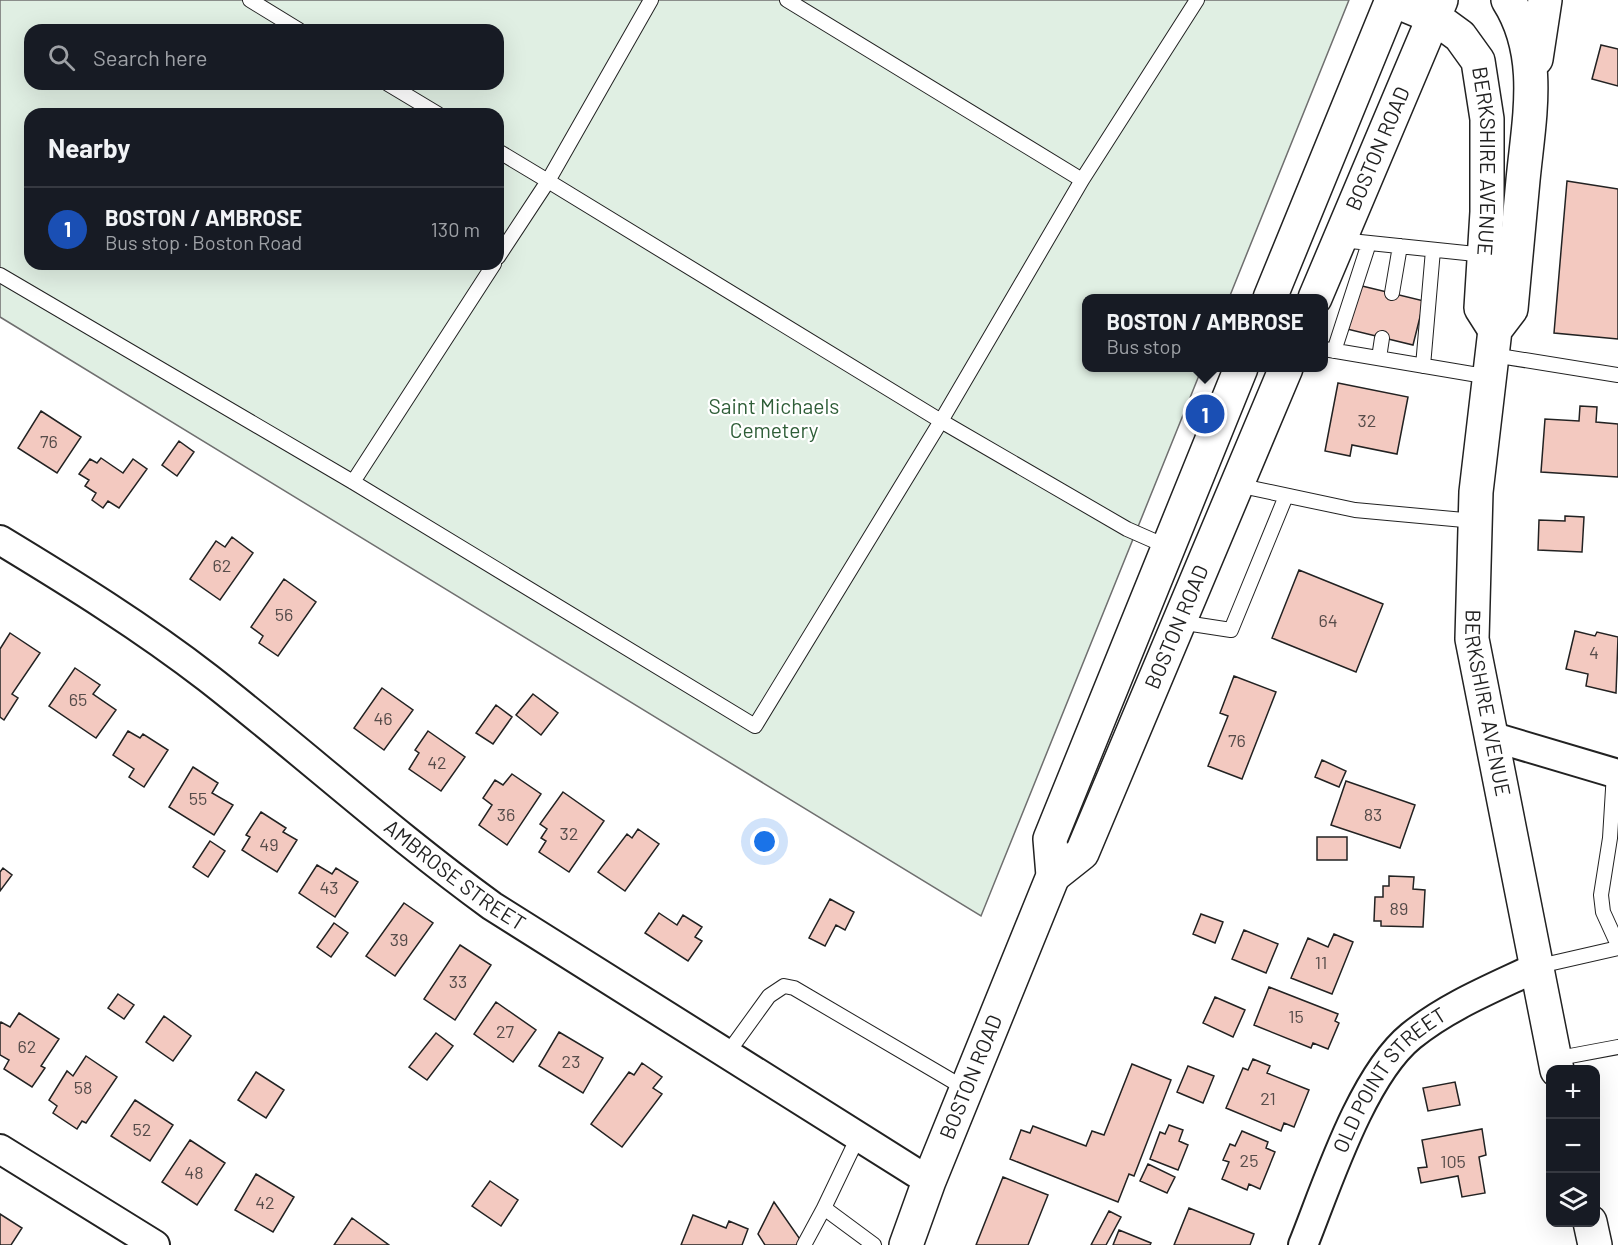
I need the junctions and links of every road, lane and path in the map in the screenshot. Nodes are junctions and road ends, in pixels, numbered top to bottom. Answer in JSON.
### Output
{"nodes":[{"id":1,"x":250,"y":0,"type":"edge"},
{"id":2,"x":651,"y":0,"type":"edge"},
{"id":3,"x":788,"y":0,"type":"edge"},
{"id":4,"x":1197,"y":0,"type":"edge"},
{"id":5,"x":1393,"y":0,"type":"edge"},
{"id":6,"x":1508,"y":0,"type":"edge"},
{"id":7,"x":1545,"y":0,"type":"edge"},
{"id":8,"x":1437,"y":8,"type":"edge"},
{"id":9,"x":289,"y":24,"type":"edge"},
{"id":10,"x":1532,"y":87,"type":"junction"},
{"id":11,"x":398,"y":90,"type":"edge"},
{"id":12,"x":428,"y":108,"type":"edge"},
{"id":13,"x":504,"y":155,"type":"edge"},
{"id":14,"x":1082,"y":180,"type":"junction"},
{"id":15,"x":548,"y":181,"type":"junction"},
{"id":16,"x":1355,"y":241,"type":"junction"},
{"id":17,"x":1400,"y":246,"type":"junction"},
{"id":18,"x":504,"y":248,"type":"edge"},
{"id":19,"x":1433,"y":250,"type":"junction"},
{"id":20,"x":1485,"y":255,"type":"junction"},
{"id":21,"x":490,"y":270,"type":"edge"},
{"id":22,"x":0,"y":275,"type":"edge"},
{"id":23,"x":1392,"y":293,"type":"dead end"},
{"id":24,"x":1271,"y":294,"type":"edge"},
{"id":25,"x":1318,"y":294,"type":"edge"},
{"id":26,"x":1382,"y":338,"type":"dead end"},
{"id":27,"x":1329,"y":350,"type":"edge"},
{"id":28,"x":1493,"y":354,"type":"junction"},
{"id":29,"x":1379,"y":358,"type":"junction"},
{"id":30,"x":1423,"y":366,"type":"junction"},
{"id":31,"x":1239,"y":372,"type":"edge"},
{"id":32,"x":1284,"y":372,"type":"edge"},
{"id":33,"x":1618,"y":375,"type":"edge"},
{"id":34,"x":941,"y":422,"type":"junction"},
{"id":35,"x":353,"y":482,"type":"junction"},
{"id":36,"x":1237,"y":485,"type":"junction"},
{"id":37,"x":1286,"y":496,"type":"junction"},
{"id":38,"x":1475,"y":521,"type":"junction"},
{"id":39,"x":0,"y":540,"type":"edge"},
{"id":40,"x":1168,"y":547,"type":"junction"},
{"id":41,"x":1179,"y":622,"type":"junction"},
{"id":42,"x":1490,"y":736,"type":"junction"},
{"id":43,"x":1616,"y":773,"type":"edge"},
{"id":44,"x":1053,"y":876,"type":"junction"},
{"id":45,"x":1618,"y":946,"type":"edge"},
{"id":46,"x":1535,"y":968,"type":"junction"},
{"id":47,"x":1618,"y":1047,"type":"edge"},
{"id":48,"x":727,"y":1054,"type":"junction"},
{"id":49,"x":1556,"y":1064,"type":"edge"},
{"id":50,"x":966,"y":1089,"type":"junction"},
{"id":51,"x":858,"y":1137,"type":"junction"},
{"id":52,"x":0,"y":1149,"type":"edge"},
{"id":53,"x":928,"y":1181,"type":"junction"},
{"id":54,"x":824,"y":1208,"type":"junction"},
{"id":55,"x":1591,"y":1227,"type":"edge"},
{"id":56,"x":155,"y":1245,"type":"edge"},
{"id":57,"x":804,"y":1245,"type":"edge"},
{"id":58,"x":874,"y":1245,"type":"edge"},
{"id":59,"x":906,"y":1245,"type":"edge"},
{"id":60,"x":1303,"y":1245,"type":"edge"},
{"id":61,"x":1595,"y":1245,"type":"edge"}],
"edges":[{"from":1,"to":9,"type":"lane"},
{"from":2,"to":15,"type":"lane"},
{"from":3,"to":14,"type":"lane"},
{"from":4,"to":14,"type":"lane"},
{"from":5,"to":8,"type":"main road","name":"BERKSHIRE AVENUE"},
{"from":5,"to":24,"type":"main road","name":"BOSTON ROAD"},
{"from":6,"to":10,"type":"main road","name":"BERKSHIRE AVENUE"},
{"from":7,"to":10,"type":"main road"},
{"from":8,"to":16,"type":"main road","name":"BOSTON ROAD"},
{"from":8,"to":20,"type":"main road","name":"BERKSHIRE AVENUE"},
{"from":10,"to":28,"type":"main road","name":"BERKSHIRE AVENUE"},
{"from":11,"to":12,"type":"lane"},
{"from":13,"to":15,"type":"lane"},
{"from":14,"to":34,"type":"lane"},
{"from":15,"to":18,"type":"lane"},
{"from":15,"to":34,"type":"lane"},
{"from":16,"to":17,"type":"lane"},
{"from":16,"to":25,"type":"main road","name":"BOSTON ROAD"},
{"from":16,"to":27,"type":"lane"},
{"from":17,"to":19,"type":"lane"},
{"from":17,"to":23,"type":"lane"},
{"from":19,"to":20,"type":"lane"},
{"from":19,"to":30,"type":"lane"},
{"from":20,"to":28,"type":"main road","name":"BERKSHIRE AVENUE"},
{"from":21,"to":35,"type":"lane"},
{"from":22,"to":35,"type":"lane"},
{"from":26,"to":29,"type":"lane"},
{"from":27,"to":29,"type":"lane"},
{"from":28,"to":30,"type":"lane"},
{"from":28,"to":33,"type":"lane"},
{"from":28,"to":38,"type":"main road","name":"BERKSHIRE AVENUE"},
{"from":29,"to":30,"type":"lane"},
{"from":31,"to":40,"type":"main road","name":"BOSTON ROAD"},
{"from":32,"to":36,"type":"main road","name":"BOSTON ROAD"},
{"from":34,"to":35,"type":"lane"},
{"from":34,"to":40,"type":"lane"},
{"from":36,"to":37,"type":"lane"},
{"from":36,"to":41,"type":"main road","name":"BOSTON ROAD"},
{"from":37,"to":38,"type":"lane"},
{"from":37,"to":41,"type":"lane"},
{"from":38,"to":42,"type":"main road","name":"BERKSHIRE AVENUE"},
{"from":39,"to":48,"type":"street","name":"AMBROSE STREET"},
{"from":40,"to":44,"type":"main road","name":"BOSTON ROAD"},
{"from":41,"to":44,"type":"main road","name":"BOSTON ROAD"},
{"from":42,"to":43,"type":"street"},
{"from":42,"to":46,"type":"main road","name":"BERKSHIRE AVENUE"},
{"from":43,"to":45,"type":"lane"},
{"from":44,"to":50,"type":"main road","name":"BOSTON ROAD"},
{"from":45,"to":46,"type":"lane"},
{"from":46,"to":49,"type":"main road","name":"BERKSHIRE AVENUE"},
{"from":46,"to":60,"type":"street","name":"OLD POINT STREET"},
{"from":47,"to":49,"type":"lane"},
{"from":48,"to":50,"type":"lane"},
{"from":48,"to":51,"type":"street","name":"AMBROSE STREET"},
{"from":50,"to":53,"type":"main road","name":"BOSTON ROAD"},
{"from":51,"to":53,"type":"street","name":"AMBROSE STREET"},
{"from":51,"to":54,"type":"lane"},
{"from":52,"to":56,"type":"street"},
{"from":53,"to":59,"type":"main road","name":"BOSTON ROAD"},
{"from":54,"to":57,"type":"lane"},
{"from":54,"to":58,"type":"lane"},
{"from":55,"to":61,"type":"main road"}]}
